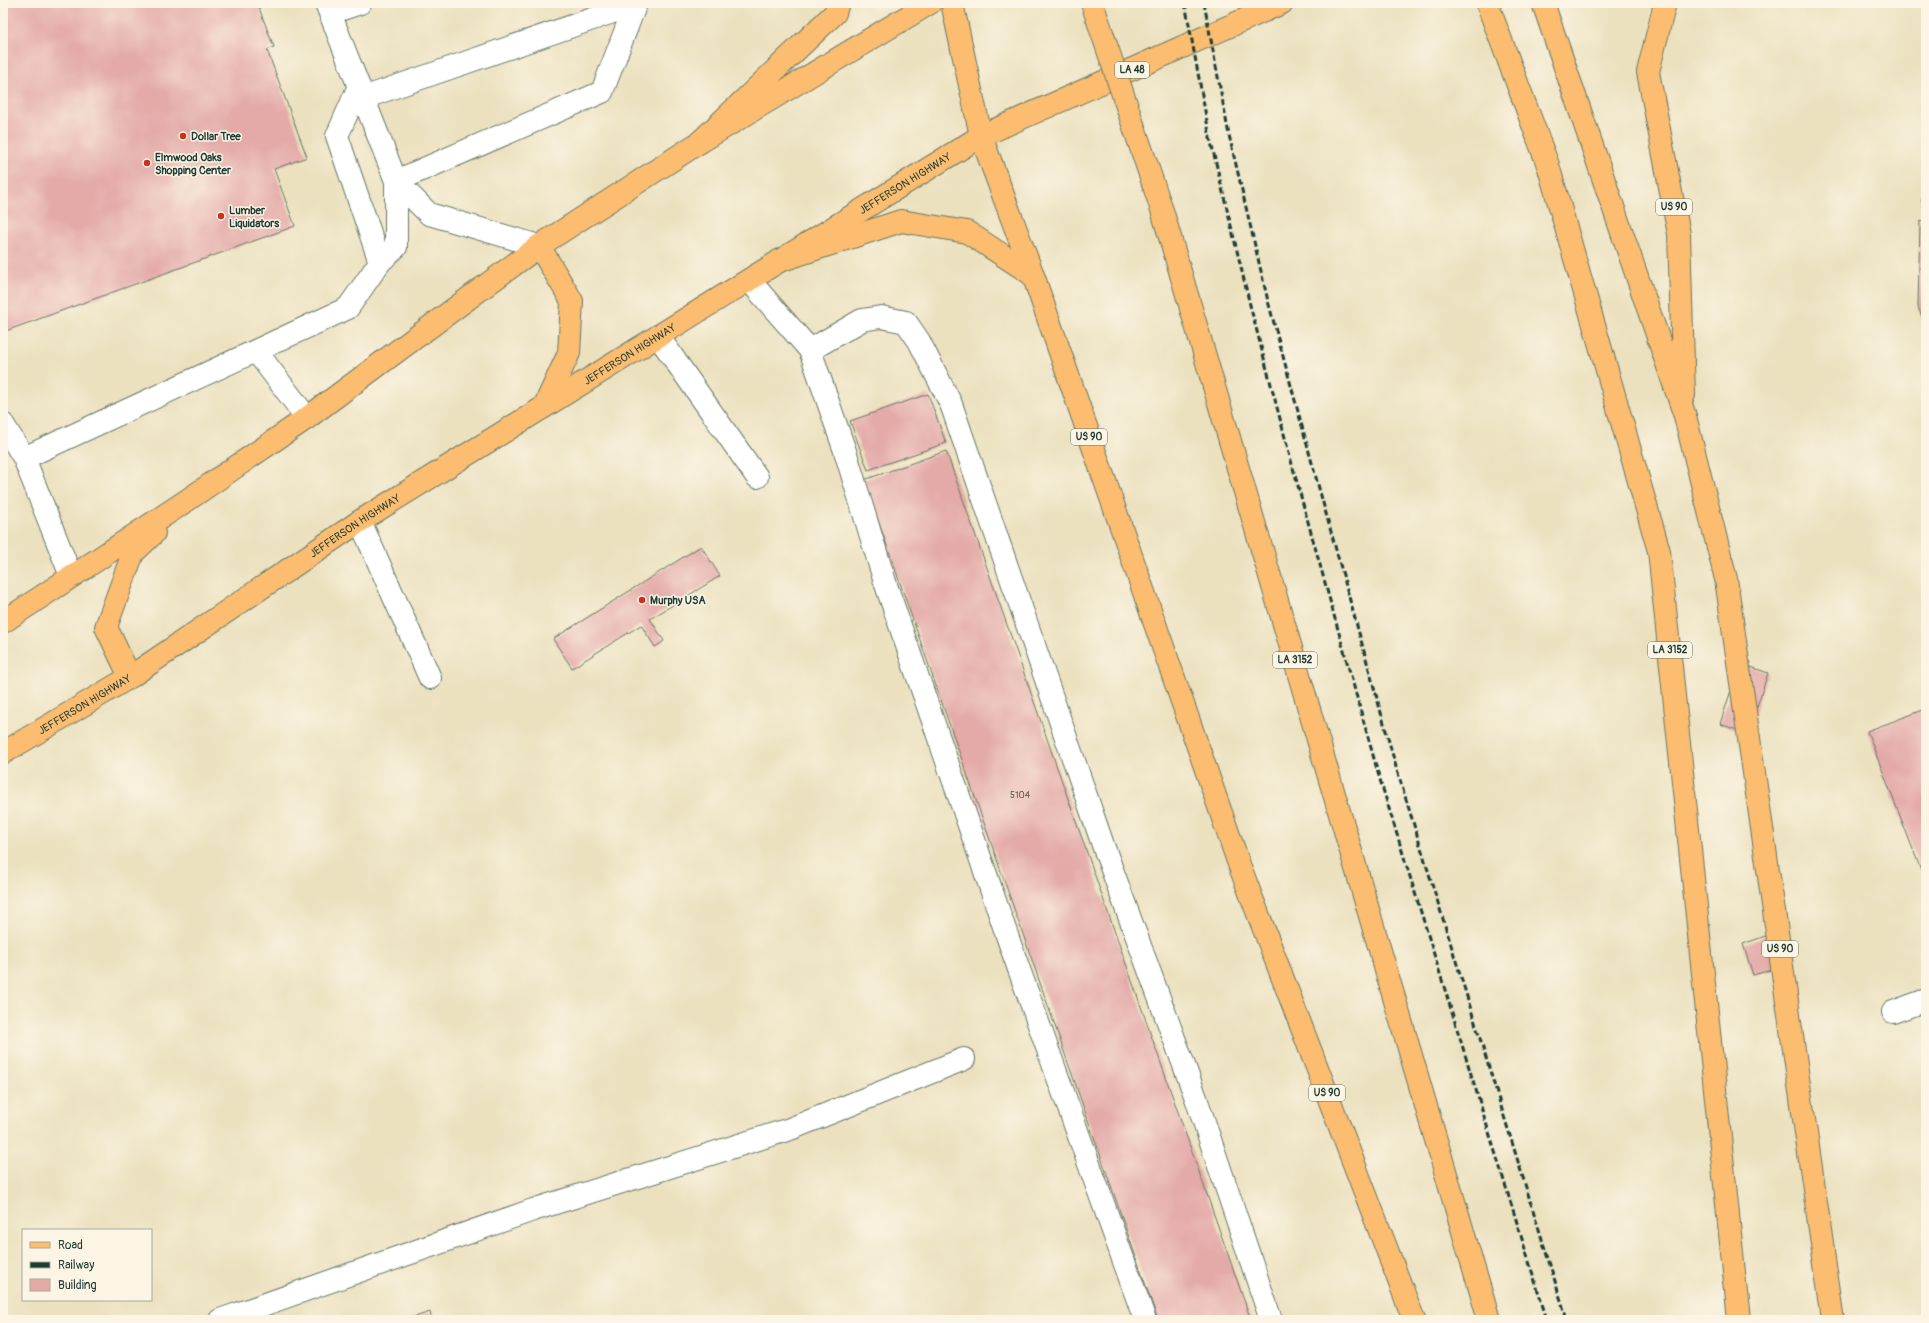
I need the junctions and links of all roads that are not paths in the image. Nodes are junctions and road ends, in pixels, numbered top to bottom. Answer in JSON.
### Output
{"nodes":[{"id":1,"x":360,"y":3,"type":"edge"},
{"id":2,"x":838,"y":3,"type":"edge"},
{"id":3,"x":930,"y":3,"type":"edge"},
{"id":4,"x":952,"y":3,"type":"edge"},
{"id":5,"x":1092,"y":3,"type":"edge"},
{"id":6,"x":1282,"y":3,"type":"edge"},
{"id":7,"x":1487,"y":3,"type":"edge"},
{"id":8,"x":1542,"y":3,"type":"edge"},
{"id":9,"x":1665,"y":3,"type":"edge"},
{"id":10,"x":636,"y":4,"type":"edge"},
{"id":11,"x":328,"y":8,"type":"edge"},
{"id":12,"x":361,"y":92,"type":"junction"},
{"id":13,"x":981,"y":136,"type":"junction"},
{"id":14,"x":700,"y":142,"type":"junction"},
{"id":15,"x":396,"y":181,"type":"junction"},
{"id":16,"x":539,"y":246,"type":"junction"},
{"id":17,"x":779,"y":261,"type":"junction"},
{"id":18,"x":380,"y":262,"type":"junction"},
{"id":19,"x":1033,"y":275,"type":"junction"},
{"id":20,"x":749,"y":280,"type":"junction"},
{"id":21,"x":658,"y":336,"type":"junction"},
{"id":22,"x":810,"y":350,"type":"junction"},
{"id":23,"x":256,"y":351,"type":"junction"},
{"id":24,"x":544,"y":407,"type":"junction"},
{"id":25,"x":1685,"y":416,"type":"junction"},
{"id":26,"x":307,"y":418,"type":"junction"},
{"id":27,"x":3,"y":424,"type":"edge"},
{"id":28,"x":24,"y":458,"type":"junction"},
{"id":29,"x":757,"y":477,"type":"dead end"},
{"id":30,"x":186,"y":501,"type":"junction"},
{"id":31,"x":360,"y":521,"type":"junction"},
{"id":32,"x":71,"y":576,"type":"junction"},
{"id":33,"x":3,"y":622,"type":"edge"},
{"id":34,"x":130,"y":677,"type":"junction"},
{"id":35,"x":430,"y":678,"type":"dead end"},
{"id":36,"x":3,"y":753,"type":"edge"},
{"id":37,"x":1926,"y":1000,"type":"edge"},
{"id":38,"x":1893,"y":1012,"type":"dead end"},
{"id":39,"x":964,"y":1059,"type":"dead end"},
{"id":40,"x":220,"y":1320,"type":"edge"},
{"id":41,"x":1145,"y":1320,"type":"edge"},
{"id":42,"x":1271,"y":1320,"type":"edge"},
{"id":43,"x":1414,"y":1320,"type":"edge"},
{"id":44,"x":1489,"y":1320,"type":"edge"},
{"id":45,"x":1739,"y":1320,"type":"edge"},
{"id":46,"x":1833,"y":1320,"type":"edge"}],
"edges":[{"from":1,"to":11,"type":"street"},
{"from":2,"to":14,"type":"main road"},
{"from":3,"to":14,"type":"main road"},
{"from":4,"to":13,"type":"main road","number":"US 90"},
{"from":5,"to":44,"type":"main road","number":"LA 3152","bridge":true},
{"from":6,"to":13,"type":"main road","name":"JEFFERSON HIGHWAY","number":"LA 48"},
{"from":7,"to":45,"type":"main road","number":"LA 3152"},
{"from":8,"to":25,"type":"main road"},
{"from":9,"to":25,"type":"main road","number":"US 90"},
{"from":10,"to":12,"type":"street"},
{"from":10,"to":15,"type":"street"},
{"from":11,"to":12,"type":"street"},
{"from":12,"to":15,"type":"street"},
{"from":12,"to":18,"type":"street"},
{"from":13,"to":17,"type":"main road","name":"JEFFERSON HIGHWAY","number":"LA 48"},
{"from":13,"to":19,"type":"main road","number":"US 90"},
{"from":14,"to":16,"type":"main road"},
{"from":15,"to":16,"type":"street"},
{"from":15,"to":18,"type":"street"},
{"from":16,"to":24,"type":"main road"},
{"from":16,"to":26,"type":"main road"},
{"from":17,"to":19,"type":"main road"},
{"from":17,"to":20,"type":"main road","name":"JEFFERSON HIGHWAY","number":"LA 48"},
{"from":18,"to":23,"type":"street"},
{"from":19,"to":43,"type":"main road","number":"US 90"},
{"from":20,"to":21,"type":"main road","name":"JEFFERSON HIGHWAY","number":"LA 48"},
{"from":20,"to":22,"type":"street"},
{"from":21,"to":24,"type":"main road","name":"JEFFERSON HIGHWAY","number":"LA 48"},
{"from":21,"to":29,"type":"street"},
{"from":22,"to":41,"type":"street"},
{"from":22,"to":42,"type":"street"},
{"from":23,"to":26,"type":"street"},
{"from":23,"to":28,"type":"street"},
{"from":24,"to":31,"type":"main road","name":"JEFFERSON HIGHWAY","number":"LA 48"},
{"from":25,"to":46,"type":"main road","number":"US 90"},
{"from":26,"to":30,"type":"main road"},
{"from":27,"to":28,"type":"street"},
{"from":28,"to":32,"type":"street"},
{"from":30,"to":32,"type":"main road"},
{"from":30,"to":34,"type":"main road"},
{"from":31,"to":34,"type":"main road","name":"JEFFERSON HIGHWAY","number":"LA 48"},
{"from":31,"to":35,"type":"street"},
{"from":32,"to":33,"type":"main road"},
{"from":34,"to":36,"type":"main road","name":"JEFFERSON HIGHWAY","number":"LA 48"},
{"from":37,"to":38,"type":"street"},
{"from":39,"to":40,"type":"street"}]}
